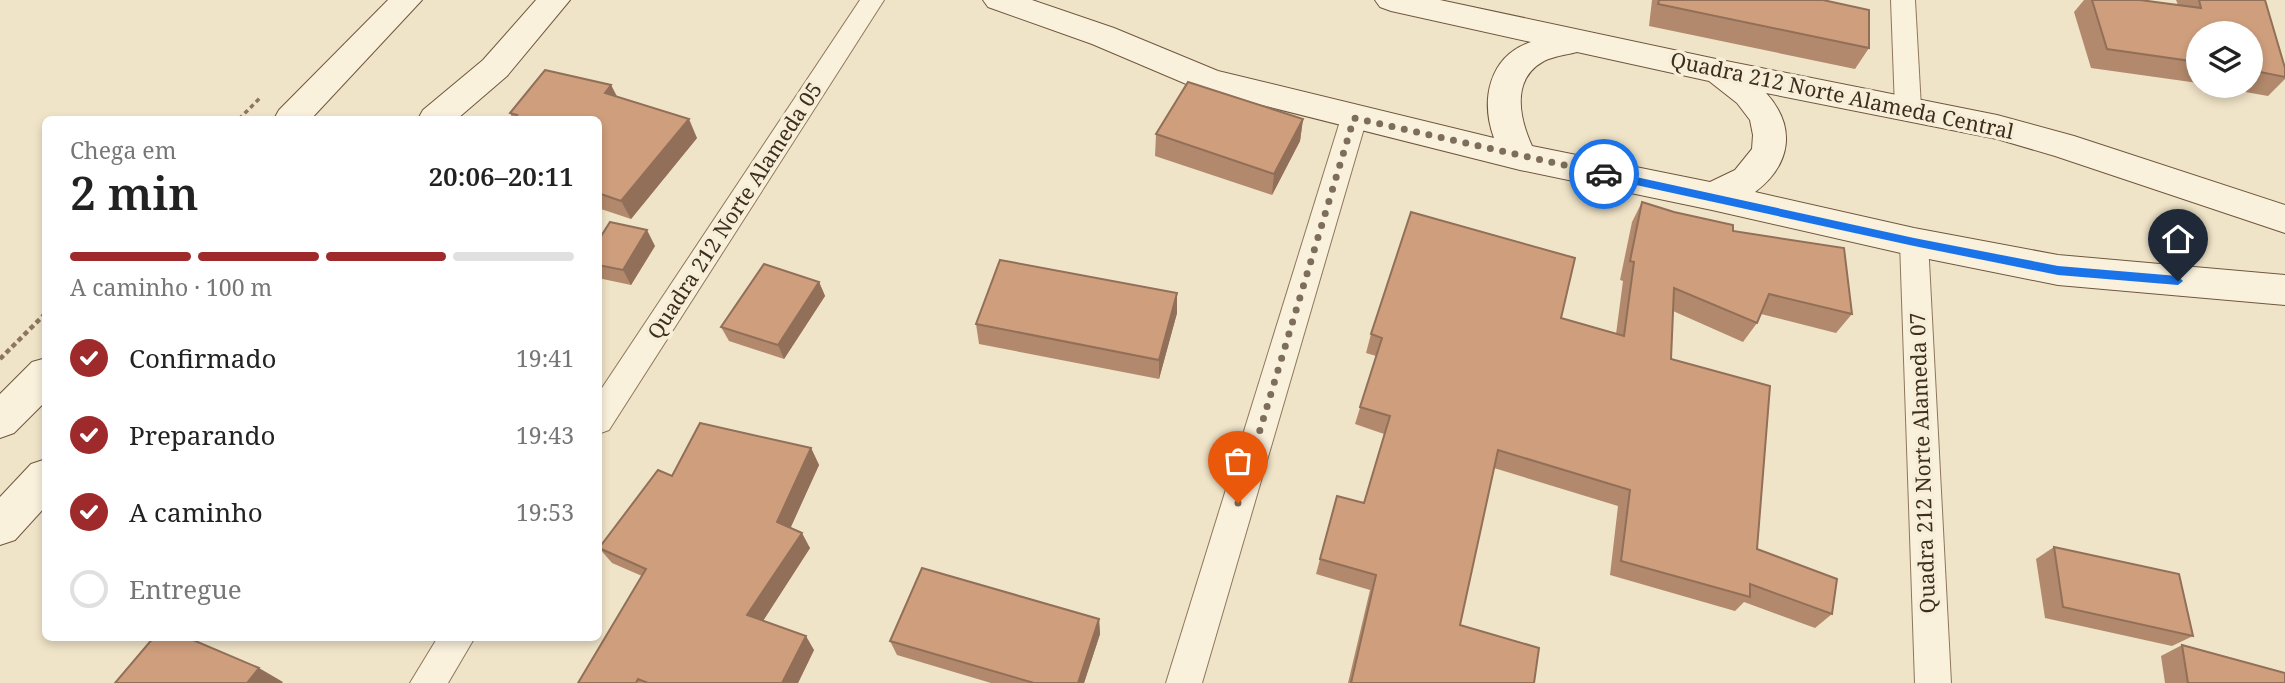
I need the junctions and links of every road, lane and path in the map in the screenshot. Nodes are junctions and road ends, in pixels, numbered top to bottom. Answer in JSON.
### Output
{"nodes":[{"id":1,"x":406,"y":0,"type":"edge"},
{"id":2,"x":554,"y":0,"type":"edge"},
{"id":3,"x":872,"y":0,"type":"edge"},
{"id":4,"x":999,"y":0,"type":"edge"},
{"id":5,"x":1391,"y":0,"type":"edge"},
{"id":6,"x":1903,"y":0,"type":"edge"},
{"id":7,"x":1577,"y":41,"type":"junction"},
{"id":8,"x":1716,"y":71,"type":"junction"},
{"id":9,"x":1908,"y":108,"type":"junction"},
{"id":10,"x":294,"y":116,"type":"edge"},
{"id":11,"x":439,"y":116,"type":"edge"},
{"id":12,"x":1354,"y":118,"type":"junction"},
{"id":13,"x":1520,"y":157,"type":"junction"},
{"id":14,"x":1712,"y":196,"type":"junction"},
{"id":15,"x":2285,"y":219,"type":"edge"},
{"id":16,"x":1914,"y":242,"type":"junction"},
{"id":17,"x":2285,"y":290,"type":"edge"},
{"id":18,"x":42,"y":317,"type":"edge"},
{"id":19,"x":0,"y":359,"type":"edge"},
{"id":20,"x":42,"y":378,"type":"edge"},
{"id":21,"x":602,"y":415,"type":"edge"},
{"id":22,"x":0,"y":421,"type":"edge"},
{"id":23,"x":42,"y":481,"type":"edge"},
{"id":24,"x":0,"y":526,"type":"edge"},
{"id":25,"x":455,"y":641,"type":"edge"},
{"id":26,"x":429,"y":683,"type":"edge"},
{"id":27,"x":1185,"y":683,"type":"edge"},
{"id":28,"x":1933,"y":683,"type":"edge"}],
"edges":[{"from":1,"to":10,"type":"street"},
{"from":2,"to":11,"type":"street"},
{"from":3,"to":21,"type":"street","name":"Quadra 212 Norte Alameda 05"},
{"from":4,"to":12,"type":"street"},
{"from":5,"to":7,"type":"street","name":"Quadra 212 Norte Alameda Central"},
{"from":6,"to":9,"type":"street"},
{"from":7,"to":8,"type":"street","name":"Quadra 212 Norte Alameda Central"},
{"from":7,"to":13,"type":"street"},
{"from":8,"to":9,"type":"street","name":"Quadra 212 Norte Alameda Central"},
{"from":8,"to":14,"type":"street"},
{"from":9,"to":15,"type":"street","name":"Quadra 212 Norte Alameda Central"},
{"from":12,"to":13,"type":"street"},
{"from":12,"to":27,"type":"street"},
{"from":13,"to":14,"type":"street"},
{"from":14,"to":16,"type":"street"},
{"from":16,"to":17,"type":"street"},
{"from":16,"to":28,"type":"street","name":"Quadra 212 Norte Alameda 07"},
{"from":18,"to":19,"type":"path"},
{"from":20,"to":22,"type":"street"},
{"from":23,"to":24,"type":"street"},
{"from":25,"to":26,"type":"street"}]}
